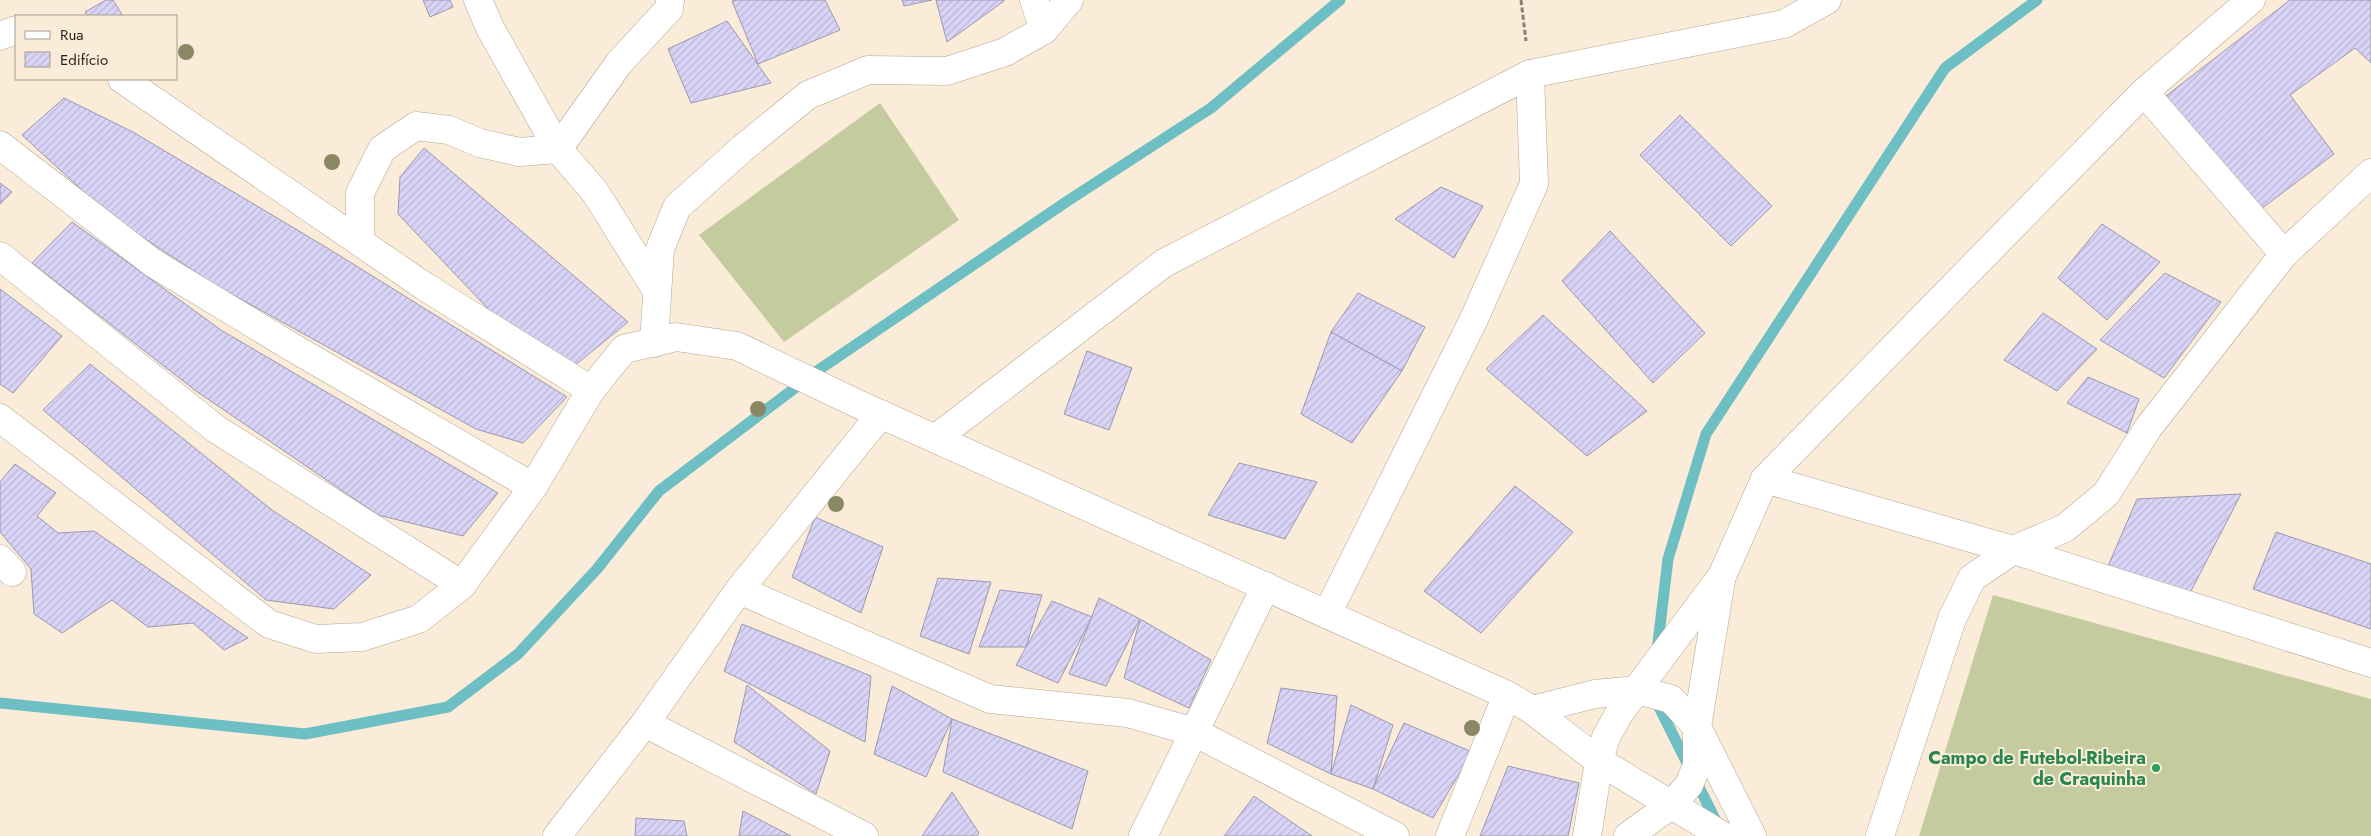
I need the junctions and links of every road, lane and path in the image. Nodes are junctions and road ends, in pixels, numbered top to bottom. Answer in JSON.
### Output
{"nodes":[{"id":1,"x":478,"y":0,"type":"edge"},
{"id":2,"x":670,"y":0,"type":"edge"},
{"id":3,"x":1034,"y":0,"type":"edge"},
{"id":4,"x":1069,"y":0,"type":"edge"},
{"id":5,"x":1522,"y":0,"type":"edge"},
{"id":6,"x":1827,"y":0,"type":"edge"},
{"id":7,"x":2251,"y":0,"type":"edge"},
{"id":8,"x":15,"y":30,"type":"edge"},
{"id":9,"x":1044,"y":30,"type":"junction"},
{"id":10,"x":0,"y":36,"type":"edge"},
{"id":11,"x":1530,"y":74,"type":"junction"},
{"id":12,"x":123,"y":80,"type":"edge"},
{"id":13,"x":2144,"y":92,"type":"junction"},
{"id":14,"x":0,"y":145,"type":"edge"},
{"id":15,"x":558,"y":149,"type":"junction"},
{"id":16,"x":2371,"y":173,"type":"edge"},
{"id":17,"x":360,"y":242,"type":"junction"},
{"id":18,"x":2284,"y":254,"type":"junction"},
{"id":19,"x":0,"y":256,"type":"edge"},
{"id":20,"x":657,"y":291,"type":"junction"},
{"id":21,"x":654,"y":343,"type":"junction"},
{"id":22,"x":591,"y":390,"type":"junction"},
{"id":23,"x":870,"y":410,"type":"junction"},
{"id":24,"x":4,"y":429,"type":"edge"},
{"id":25,"x":936,"y":438,"type":"junction"},
{"id":26,"x":1765,"y":479,"type":"junction"},
{"id":27,"x":533,"y":487,"type":"junction"},
{"id":28,"x":2013,"y":550,"type":"junction"},
{"id":29,"x":1722,"y":576,"type":"junction"},
{"id":30,"x":462,"y":585,"type":"junction"},
{"id":31,"x":1266,"y":586,"type":"junction"},
{"id":32,"x":739,"y":590,"type":"junction"},
{"id":33,"x":1327,"y":614,"type":"junction"},
{"id":34,"x":2371,"y":663,"type":"edge"},
{"id":35,"x":1637,"y":690,"type":"junction"},
{"id":36,"x":1507,"y":695,"type":"junction"},
{"id":37,"x":1532,"y":710,"type":"junction"},
{"id":38,"x":645,"y":723,"type":"junction"},
{"id":39,"x":1697,"y":727,"type":"junction"},
{"id":40,"x":1194,"y":732,"type":"junction"},
{"id":41,"x":1599,"y":761,"type":"junction"},
{"id":42,"x":1671,"y":806,"type":"junction"},
{"id":43,"x":558,"y":836,"type":"edge"},
{"id":44,"x":864,"y":836,"type":"edge"},
{"id":45,"x":1143,"y":836,"type":"edge"},
{"id":46,"x":1395,"y":836,"type":"edge"},
{"id":47,"x":1450,"y":836,"type":"edge"},
{"id":48,"x":1587,"y":836,"type":"edge"},
{"id":49,"x":1628,"y":836,"type":"edge"},
{"id":50,"x":1723,"y":836,"type":"edge"},
{"id":51,"x":1752,"y":836,"type":"edge"},
{"id":52,"x":1880,"y":836,"type":"edge"}],
"edges":[{"from":1,"to":15,"type":"street"},
{"from":2,"to":15,"type":"street"},
{"from":3,"to":9,"type":"street"},
{"from":4,"to":9,"type":"street"},
{"from":5,"to":11,"type":"path"},
{"from":6,"to":11,"type":"street"},
{"from":7,"to":13,"type":"street"},
{"from":8,"to":10,"type":"street"},
{"from":9,"to":20,"type":"street"},
{"from":11,"to":25,"type":"street"},
{"from":11,"to":33,"type":"street"},
{"from":12,"to":17,"type":"street"},
{"from":13,"to":18,"type":"street"},
{"from":13,"to":26,"type":"street"},
{"from":14,"to":27,"type":"street"},
{"from":15,"to":17,"type":"street"},
{"from":15,"to":20,"type":"street"},
{"from":16,"to":18,"type":"street"},
{"from":17,"to":22,"type":"street"},
{"from":18,"to":28,"type":"street"},
{"from":19,"to":30,"type":"street"},
{"from":20,"to":21,"type":"street"},
{"from":21,"to":22,"type":"street"},
{"from":21,"to":23,"type":"street"},
{"from":22,"to":27,"type":"street"},
{"from":23,"to":25,"type":"street"},
{"from":23,"to":32,"type":"street"},
{"from":24,"to":30,"type":"street"},
{"from":25,"to":31,"type":"street"},
{"from":26,"to":28,"type":"street"},
{"from":26,"to":29,"type":"street"},
{"from":27,"to":30,"type":"street"},
{"from":28,"to":34,"type":"street"},
{"from":28,"to":52,"type":"street"},
{"from":29,"to":35,"type":"street"},
{"from":29,"to":39,"type":"street"},
{"from":31,"to":33,"type":"street"},
{"from":31,"to":40,"type":"street"},
{"from":32,"to":38,"type":"street"},
{"from":32,"to":40,"type":"street"},
{"from":33,"to":36,"type":"street"},
{"from":35,"to":37,"type":"street"},
{"from":35,"to":39,"type":"street"},
{"from":35,"to":41,"type":"street"},
{"from":36,"to":37,"type":"street"},
{"from":36,"to":47,"type":"street"},
{"from":37,"to":41,"type":"street"},
{"from":38,"to":43,"type":"street"},
{"from":38,"to":44,"type":"street"},
{"from":39,"to":42,"type":"street"},
{"from":39,"to":51,"type":"street"},
{"from":40,"to":45,"type":"street"},
{"from":40,"to":46,"type":"street"},
{"from":41,"to":42,"type":"street"},
{"from":41,"to":48,"type":"street"},
{"from":42,"to":49,"type":"street"},
{"from":42,"to":50,"type":"street"}]}
